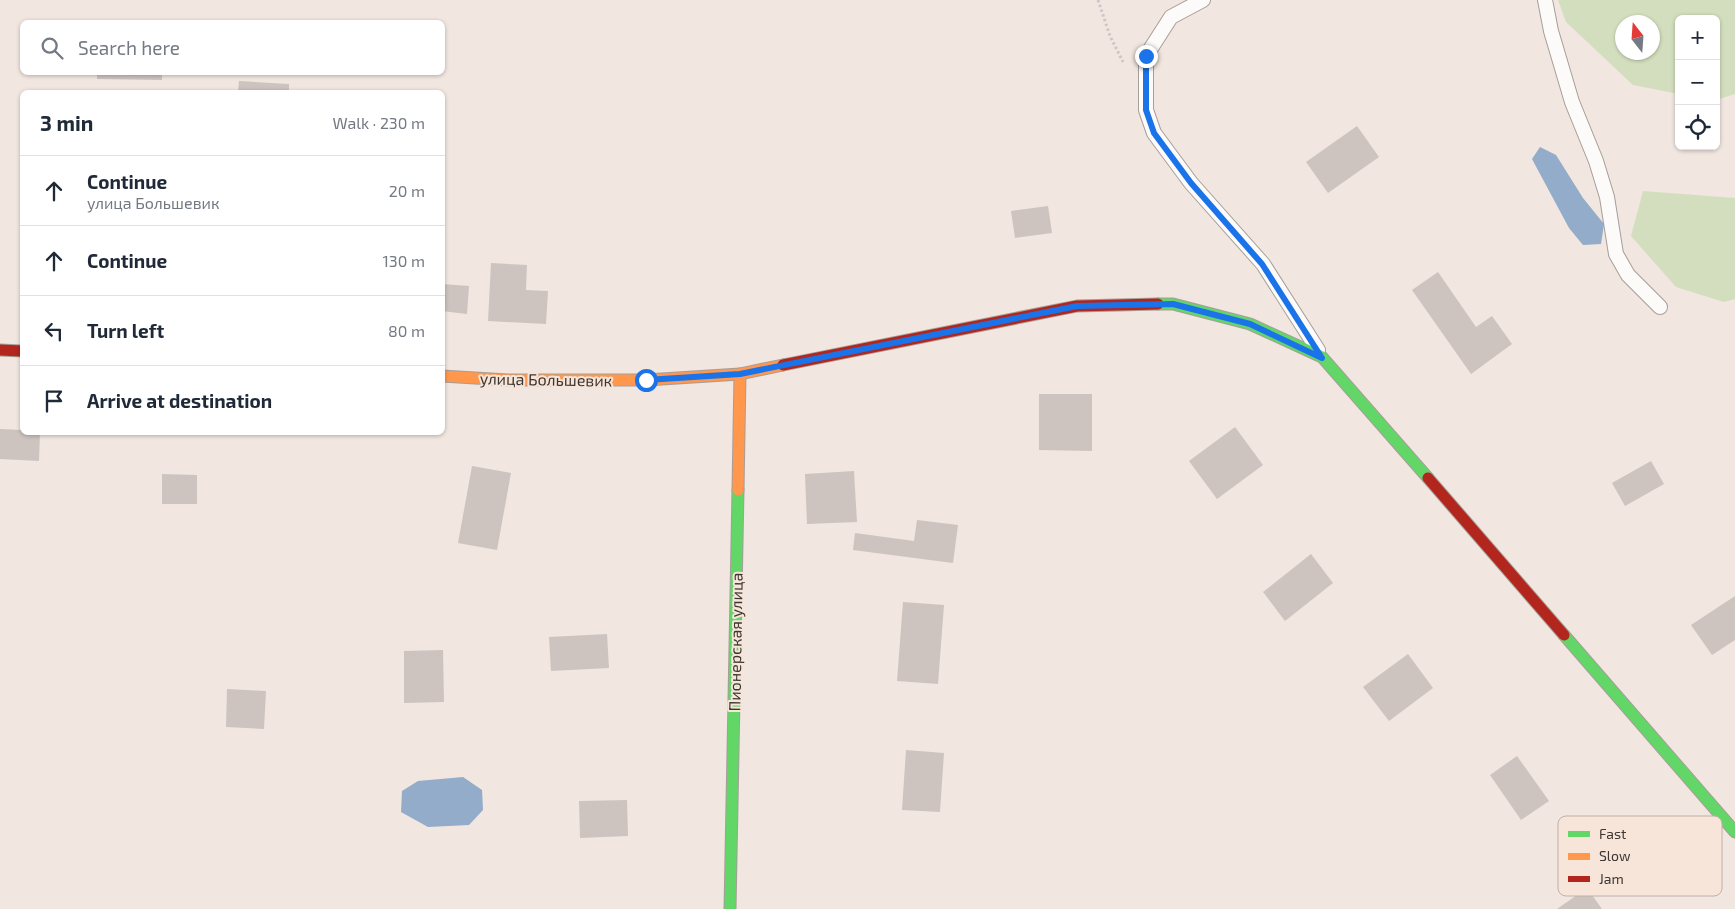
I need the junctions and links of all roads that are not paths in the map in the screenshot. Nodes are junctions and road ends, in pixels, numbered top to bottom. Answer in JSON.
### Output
{"nodes":[{"id":1,"x":1204,"y":0,"type":"edge"},
{"id":2,"x":1544,"y":0,"type":"edge"},
{"id":3,"x":1660,"y":307,"type":"dead end"},
{"id":4,"x":0,"y":350,"type":"edge"},
{"id":5,"x":20,"y":351,"type":"edge"},
{"id":6,"x":1322,"y":358,"type":"junction"},
{"id":7,"x":740,"y":374,"type":"junction"},
{"id":8,"x":445,"y":376,"type":"edge"},
{"id":9,"x":1721,"y":816,"type":"edge"},
{"id":10,"x":1722,"y":817,"type":"edge"},
{"id":11,"x":1735,"y":832,"type":"edge"},
{"id":12,"x":730,"y":909,"type":"edge"}],
"edges":[{"from":1,"to":6,"type":"lane"},
{"from":2,"to":3,"type":"lane"},
{"from":4,"to":5,"type":"main road"},
{"from":6,"to":7,"type":"main road","name":"улица Большевик"},
{"from":6,"to":9,"type":"main road"},
{"from":7,"to":8,"type":"main road","name":"улица Большевик"},
{"from":7,"to":12,"type":"main road","name":"Пионерская улица"},
{"from":10,"to":11,"type":"main road"}]}
